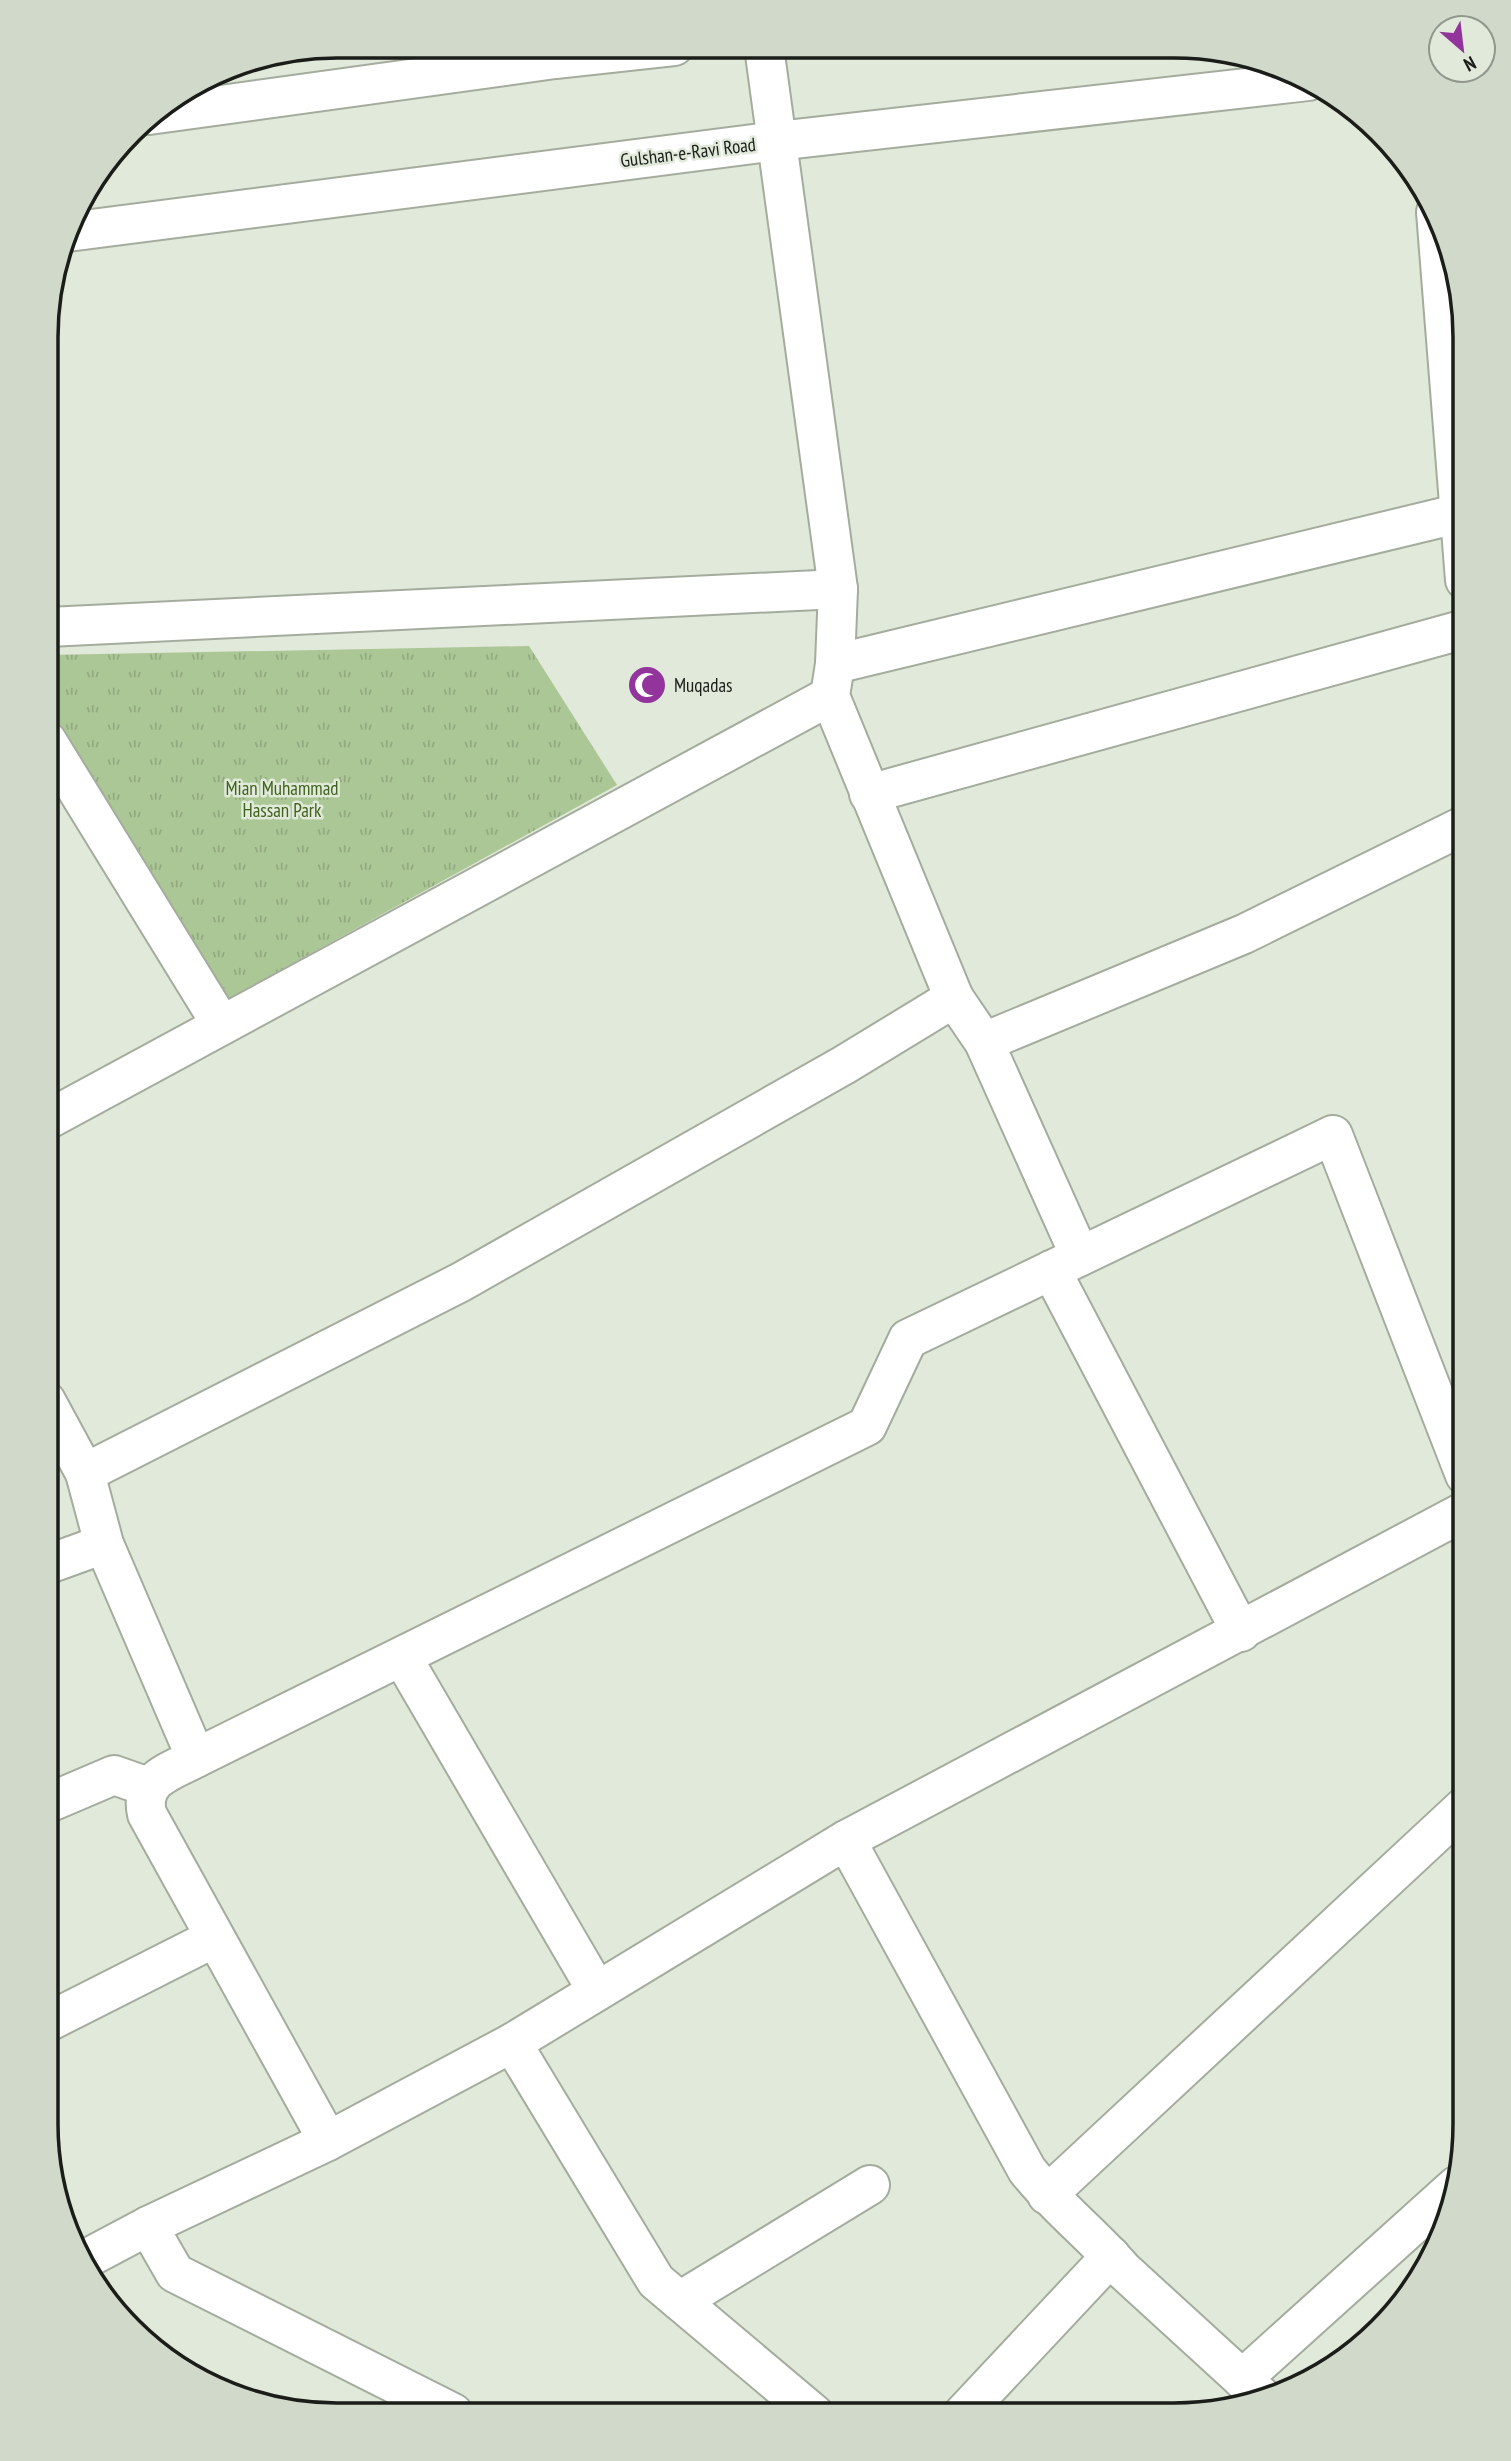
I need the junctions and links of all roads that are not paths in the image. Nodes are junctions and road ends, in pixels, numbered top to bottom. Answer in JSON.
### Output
{"nodes":[{"id":1,"x":524,"y":58,"type":"edge"},
{"id":2,"x":765,"y":58,"type":"edge"},
{"id":3,"x":1290,"y":83,"type":"edge"},
{"id":4,"x":170,"y":113,"type":"edge"},
{"id":5,"x":776,"y":141,"type":"junction"},
{"id":6,"x":79,"y":231,"type":"edge"},
{"id":7,"x":1453,"y":514,"type":"edge"},
{"id":8,"x":838,"y":589,"type":"junction"},
{"id":9,"x":58,"y":626,"type":"edge"},
{"id":10,"x":1453,"y":632,"type":"edge"},
{"id":11,"x":833,"y":680,"type":"junction"},
{"id":12,"x":58,"y":759,"type":"edge"},
{"id":13,"x":869,"y":794,"type":"junction"},
{"id":14,"x":1453,"y":831,"type":"edge"},
{"id":15,"x":954,"y":998,"type":"junction"},
{"id":16,"x":221,"y":1024,"type":"junction"},
{"id":17,"x":984,"y":1042,"type":"junction"},
{"id":18,"x":58,"y":1114,"type":"edge"},
{"id":19,"x":1066,"y":1263,"type":"junction"},
{"id":20,"x":58,"y":1422,"type":"edge"},
{"id":21,"x":1453,"y":1444,"type":"edge"},
{"id":22,"x":85,"y":1473,"type":"junction"},
{"id":23,"x":1453,"y":1517,"type":"edge"},
{"id":24,"x":104,"y":1544,"type":"junction"},
{"id":25,"x":58,"y":1561,"type":"edge"},
{"id":26,"x":1241,"y":1632,"type":"junction"},
{"id":27,"x":401,"y":1657,"type":"junction"},
{"id":28,"x":197,"y":1758,"type":"junction"},
{"id":29,"x":148,"y":1787,"type":"junction"},
{"id":30,"x":58,"y":1799,"type":"edge"},
{"id":31,"x":1453,"y":1817,"type":"edge"},
{"id":32,"x":846,"y":1840,"type":"junction"},
{"id":33,"x":214,"y":1938,"type":"junction"},
{"id":34,"x":597,"y":1991,"type":"junction"},
{"id":35,"x":58,"y":2017,"type":"edge"},
{"id":36,"x":512,"y":2043,"type":"junction"},
{"id":37,"x":328,"y":2141,"type":"junction"},
{"id":38,"x":870,"y":2185,"type":"dead end"},
{"id":39,"x":1047,"y":2195,"type":"junction"},
{"id":40,"x":1443,"y":2199,"type":"edge"},
{"id":41,"x":148,"y":2225,"type":"junction"},
{"id":42,"x":91,"y":2256,"type":"edge"},
{"id":43,"x":1111,"y":2256,"type":"junction"},
{"id":44,"x":680,"y":2301,"type":"junction"},
{"id":45,"x":1252,"y":2388,"type":"edge"},
{"id":46,"x":433,"y":2403,"type":"edge"},
{"id":47,"x":801,"y":2403,"type":"edge"},
{"id":48,"x":973,"y":2403,"type":"edge"}],
"edges":[{"from":1,"to":4,"type":"street"},
{"from":2,"to":5,"type":"street"},
{"from":3,"to":5,"type":"street","name":"Gulshan-e-Ravi Road"},
{"from":5,"to":6,"type":"street","name":"Gulshan-e-Ravi Road"},
{"from":5,"to":8,"type":"street"},
{"from":7,"to":11,"type":"street"},
{"from":8,"to":9,"type":"street"},
{"from":8,"to":11,"type":"street"},
{"from":10,"to":13,"type":"street"},
{"from":11,"to":13,"type":"street"},
{"from":11,"to":16,"type":"street"},
{"from":12,"to":16,"type":"street"},
{"from":13,"to":15,"type":"street"},
{"from":14,"to":17,"type":"street"},
{"from":15,"to":17,"type":"street"},
{"from":15,"to":22,"type":"street"},
{"from":16,"to":18,"type":"street"},
{"from":17,"to":19,"type":"street"},
{"from":19,"to":21,"type":"street"},
{"from":19,"to":26,"type":"street"},
{"from":19,"to":27,"type":"street"},
{"from":20,"to":22,"type":"street"},
{"from":22,"to":24,"type":"street"},
{"from":23,"to":26,"type":"street"},
{"from":24,"to":25,"type":"street"},
{"from":24,"to":28,"type":"street"},
{"from":26,"to":32,"type":"street"},
{"from":27,"to":28,"type":"street"},
{"from":27,"to":34,"type":"street"},
{"from":28,"to":29,"type":"street"},
{"from":29,"to":30,"type":"street"},
{"from":29,"to":33,"type":"street"},
{"from":31,"to":39,"type":"street"},
{"from":32,"to":34,"type":"street"},
{"from":32,"to":39,"type":"street"},
{"from":33,"to":35,"type":"street"},
{"from":33,"to":37,"type":"street"},
{"from":34,"to":36,"type":"street"},
{"from":36,"to":37,"type":"street"},
{"from":36,"to":44,"type":"street"},
{"from":37,"to":41,"type":"street"},
{"from":38,"to":44,"type":"street"},
{"from":39,"to":43,"type":"street"},
{"from":40,"to":45,"type":"street"},
{"from":41,"to":42,"type":"street"},
{"from":41,"to":46,"type":"street"},
{"from":43,"to":45,"type":"street"},
{"from":43,"to":48,"type":"street"},
{"from":44,"to":47,"type":"street"}]}
